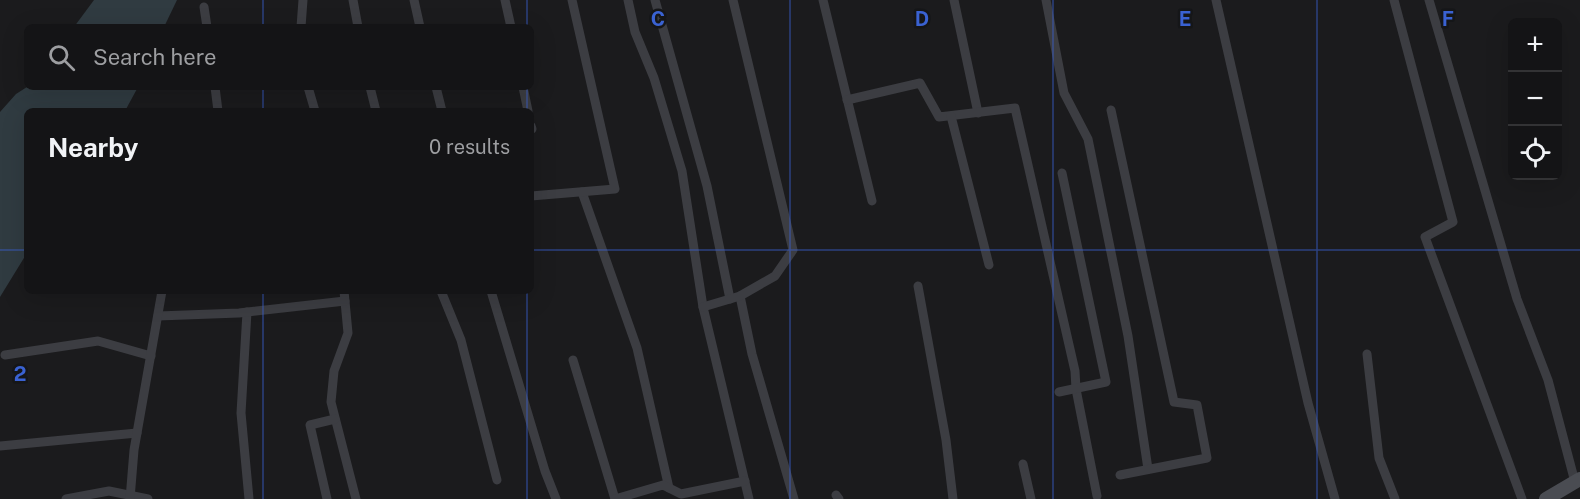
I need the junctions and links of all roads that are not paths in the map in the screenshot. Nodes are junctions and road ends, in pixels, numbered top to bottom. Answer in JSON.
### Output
{"nodes":[{"id":1,"x":303,"y":0,"type":"edge"},
{"id":2,"x":353,"y":0,"type":"edge"},
{"id":3,"x":414,"y":0,"type":"edge"},
{"id":4,"x":505,"y":0,"type":"edge"},
{"id":5,"x":572,"y":0,"type":"edge"},
{"id":6,"x":628,"y":0,"type":"edge"},
{"id":7,"x":655,"y":0,"type":"edge"},
{"id":8,"x":733,"y":0,"type":"edge"},
{"id":9,"x":823,"y":0,"type":"edge"},
{"id":10,"x":954,"y":0,"type":"edge"},
{"id":11,"x":1046,"y":0,"type":"edge"},
{"id":12,"x":1216,"y":0,"type":"edge"},
{"id":13,"x":1394,"y":0,"type":"edge"},
{"id":14,"x":1429,"y":0,"type":"edge"},
{"id":15,"x":204,"y":7,"type":"dead end"},
{"id":16,"x":207,"y":24,"type":"edge"},
{"id":17,"x":301,"y":24,"type":"edge"},
{"id":18,"x":357,"y":24,"type":"edge"},
{"id":19,"x":419,"y":24,"type":"edge"},
{"id":20,"x":510,"y":24,"type":"edge"},
{"id":21,"x":215,"y":90,"type":"edge"},
{"id":22,"x":309,"y":90,"type":"edge"},
{"id":23,"x":371,"y":90,"type":"edge"},
{"id":24,"x":437,"y":90,"type":"edge"},
{"id":25,"x":524,"y":90,"type":"edge"},
{"id":26,"x":848,"y":100,"type":"junction"},
{"id":27,"x":218,"y":108,"type":"edge"},
{"id":28,"x":314,"y":108,"type":"edge"},
{"id":29,"x":375,"y":108,"type":"edge"},
{"id":30,"x":441,"y":108,"type":"edge"},
{"id":31,"x":527,"y":108,"type":"edge"},
{"id":32,"x":1111,"y":110,"type":"dead end"},
{"id":33,"x":978,"y":113,"type":"junction"},
{"id":34,"x":951,"y":116,"type":"junction"},
{"id":35,"x":1062,"y":173,"type":"dead end"},
{"id":36,"x":582,"y":192,"type":"junction"},
{"id":37,"x":534,"y":196,"type":"edge"},
{"id":38,"x":872,"y":201,"type":"dead end"},
{"id":39,"x":989,"y":265,"type":"dead end"},
{"id":40,"x":918,"y":286,"type":"dead end"},
{"id":41,"x":162,"y":294,"type":"edge"},
{"id":42,"x":344,"y":294,"type":"edge"},
{"id":43,"x":442,"y":294,"type":"edge"},
{"id":44,"x":492,"y":294,"type":"edge"},
{"id":45,"x":740,"y":296,"type":"junction"},
{"id":46,"x":730,"y":299,"type":"junction"},
{"id":47,"x":345,"y":301,"type":"junction"},
{"id":48,"x":703,"y":307,"type":"junction"},
{"id":49,"x":247,"y":312,"type":"junction"},
{"id":50,"x":158,"y":316,"type":"junction"},
{"id":51,"x":1367,"y":354,"type":"dead end"},
{"id":52,"x":5,"y":355,"type":"dead end"},
{"id":53,"x":151,"y":356,"type":"junction"},
{"id":54,"x":573,"y":360,"type":"dead end"},
{"id":55,"x":1076,"y":389,"type":"junction"},
{"id":56,"x":1059,"y":392,"type":"dead end"},
{"id":57,"x":335,"y":419,"type":"junction"},
{"id":58,"x":137,"y":433,"type":"junction"},
{"id":59,"x":0,"y":446,"type":"edge"},
{"id":60,"x":1023,"y":464,"type":"dead end"},
{"id":61,"x":1148,"y":469,"type":"junction"},
{"id":62,"x":1120,"y":475,"type":"dead end"},
{"id":63,"x":497,"y":480,"type":"dead end"},
{"id":64,"x":1577,"y":480,"type":"edge"},
{"id":65,"x":745,"y":481,"type":"junction"},
{"id":66,"x":669,"y":488,"type":"junction"},
{"id":67,"x":697,"y":495,"type":"edge"},
{"id":68,"x":130,"y":496,"type":"edge"},
{"id":69,"x":1097,"y":496,"type":"dead end"},
{"id":70,"x":66,"y":499,"type":"edge"},
{"id":71,"x":148,"y":499,"type":"edge"},
{"id":72,"x":249,"y":499,"type":"edge"},
{"id":73,"x":327,"y":499,"type":"edge"},
{"id":74,"x":356,"y":499,"type":"edge"},
{"id":75,"x":556,"y":499,"type":"edge"},
{"id":76,"x":615,"y":499,"type":"edge"},
{"id":77,"x":749,"y":499,"type":"edge"},
{"id":78,"x":794,"y":499,"type":"edge"},
{"id":79,"x":953,"y":499,"type":"edge"},
{"id":80,"x":1031,"y":499,"type":"edge"},
{"id":81,"x":1335,"y":499,"type":"edge"},
{"id":82,"x":1395,"y":499,"type":"edge"},
{"id":83,"x":1522,"y":499,"type":"edge"},
{"id":84,"x":1546,"y":499,"type":"edge"}],
"edges":[{"from":1,"to":17,"type":"street"},
{"from":2,"to":18,"type":"street"},
{"from":3,"to":19,"type":"street"},
{"from":4,"to":20,"type":"street"},
{"from":5,"to":36,"type":"street"},
{"from":6,"to":48,"type":"street"},
{"from":7,"to":46,"type":"street"},
{"from":8,"to":45,"type":"street"},
{"from":9,"to":26,"type":"street"},
{"from":10,"to":33,"type":"street"},
{"from":11,"to":61,"type":"street"},
{"from":12,"to":81,"type":"street"},
{"from":13,"to":83,"type":"street"},
{"from":14,"to":64,"type":"street"},
{"from":15,"to":16,"type":"street"},
{"from":21,"to":27,"type":"street"},
{"from":22,"to":28,"type":"street"},
{"from":23,"to":29,"type":"street"},
{"from":24,"to":30,"type":"street"},
{"from":25,"to":31,"type":"street"},
{"from":26,"to":34,"type":"street"},
{"from":26,"to":38,"type":"street"},
{"from":32,"to":61,"type":"street"},
{"from":33,"to":34,"type":"street"},
{"from":33,"to":55,"type":"street"},
{"from":34,"to":39,"type":"street"},
{"from":35,"to":55,"type":"street"},
{"from":36,"to":37,"type":"street"},
{"from":36,"to":66,"type":"street"},
{"from":40,"to":79,"type":"street"},
{"from":41,"to":50,"type":"street"},
{"from":42,"to":47,"type":"street"},
{"from":43,"to":63,"type":"street"},
{"from":44,"to":75,"type":"street"},
{"from":45,"to":46,"type":"street"},
{"from":45,"to":78,"type":"street"},
{"from":46,"to":48,"type":"street"},
{"from":47,"to":49,"type":"street"},
{"from":47,"to":57,"type":"street"},
{"from":48,"to":65,"type":"street"},
{"from":49,"to":50,"type":"street"},
{"from":49,"to":72,"type":"street"},
{"from":50,"to":53,"type":"street"},
{"from":51,"to":82,"type":"street"},
{"from":52,"to":53,"type":"street"},
{"from":53,"to":58,"type":"street"},
{"from":54,"to":76,"type":"street"},
{"from":55,"to":56,"type":"street"},
{"from":55,"to":69,"type":"street"},
{"from":57,"to":73,"type":"street"},
{"from":57,"to":74,"type":"street"},
{"from":58,"to":59,"type":"street"},
{"from":58,"to":68,"type":"street"},
{"from":60,"to":80,"type":"street"},
{"from":61,"to":62,"type":"street"},
{"from":64,"to":84,"type":"street"},
{"from":65,"to":67,"type":"street"},
{"from":65,"to":77,"type":"street"},
{"from":66,"to":67,"type":"street"},
{"from":66,"to":76,"type":"street"},
{"from":68,"to":70,"type":"street"},
{"from":68,"to":71,"type":"street"}]}
